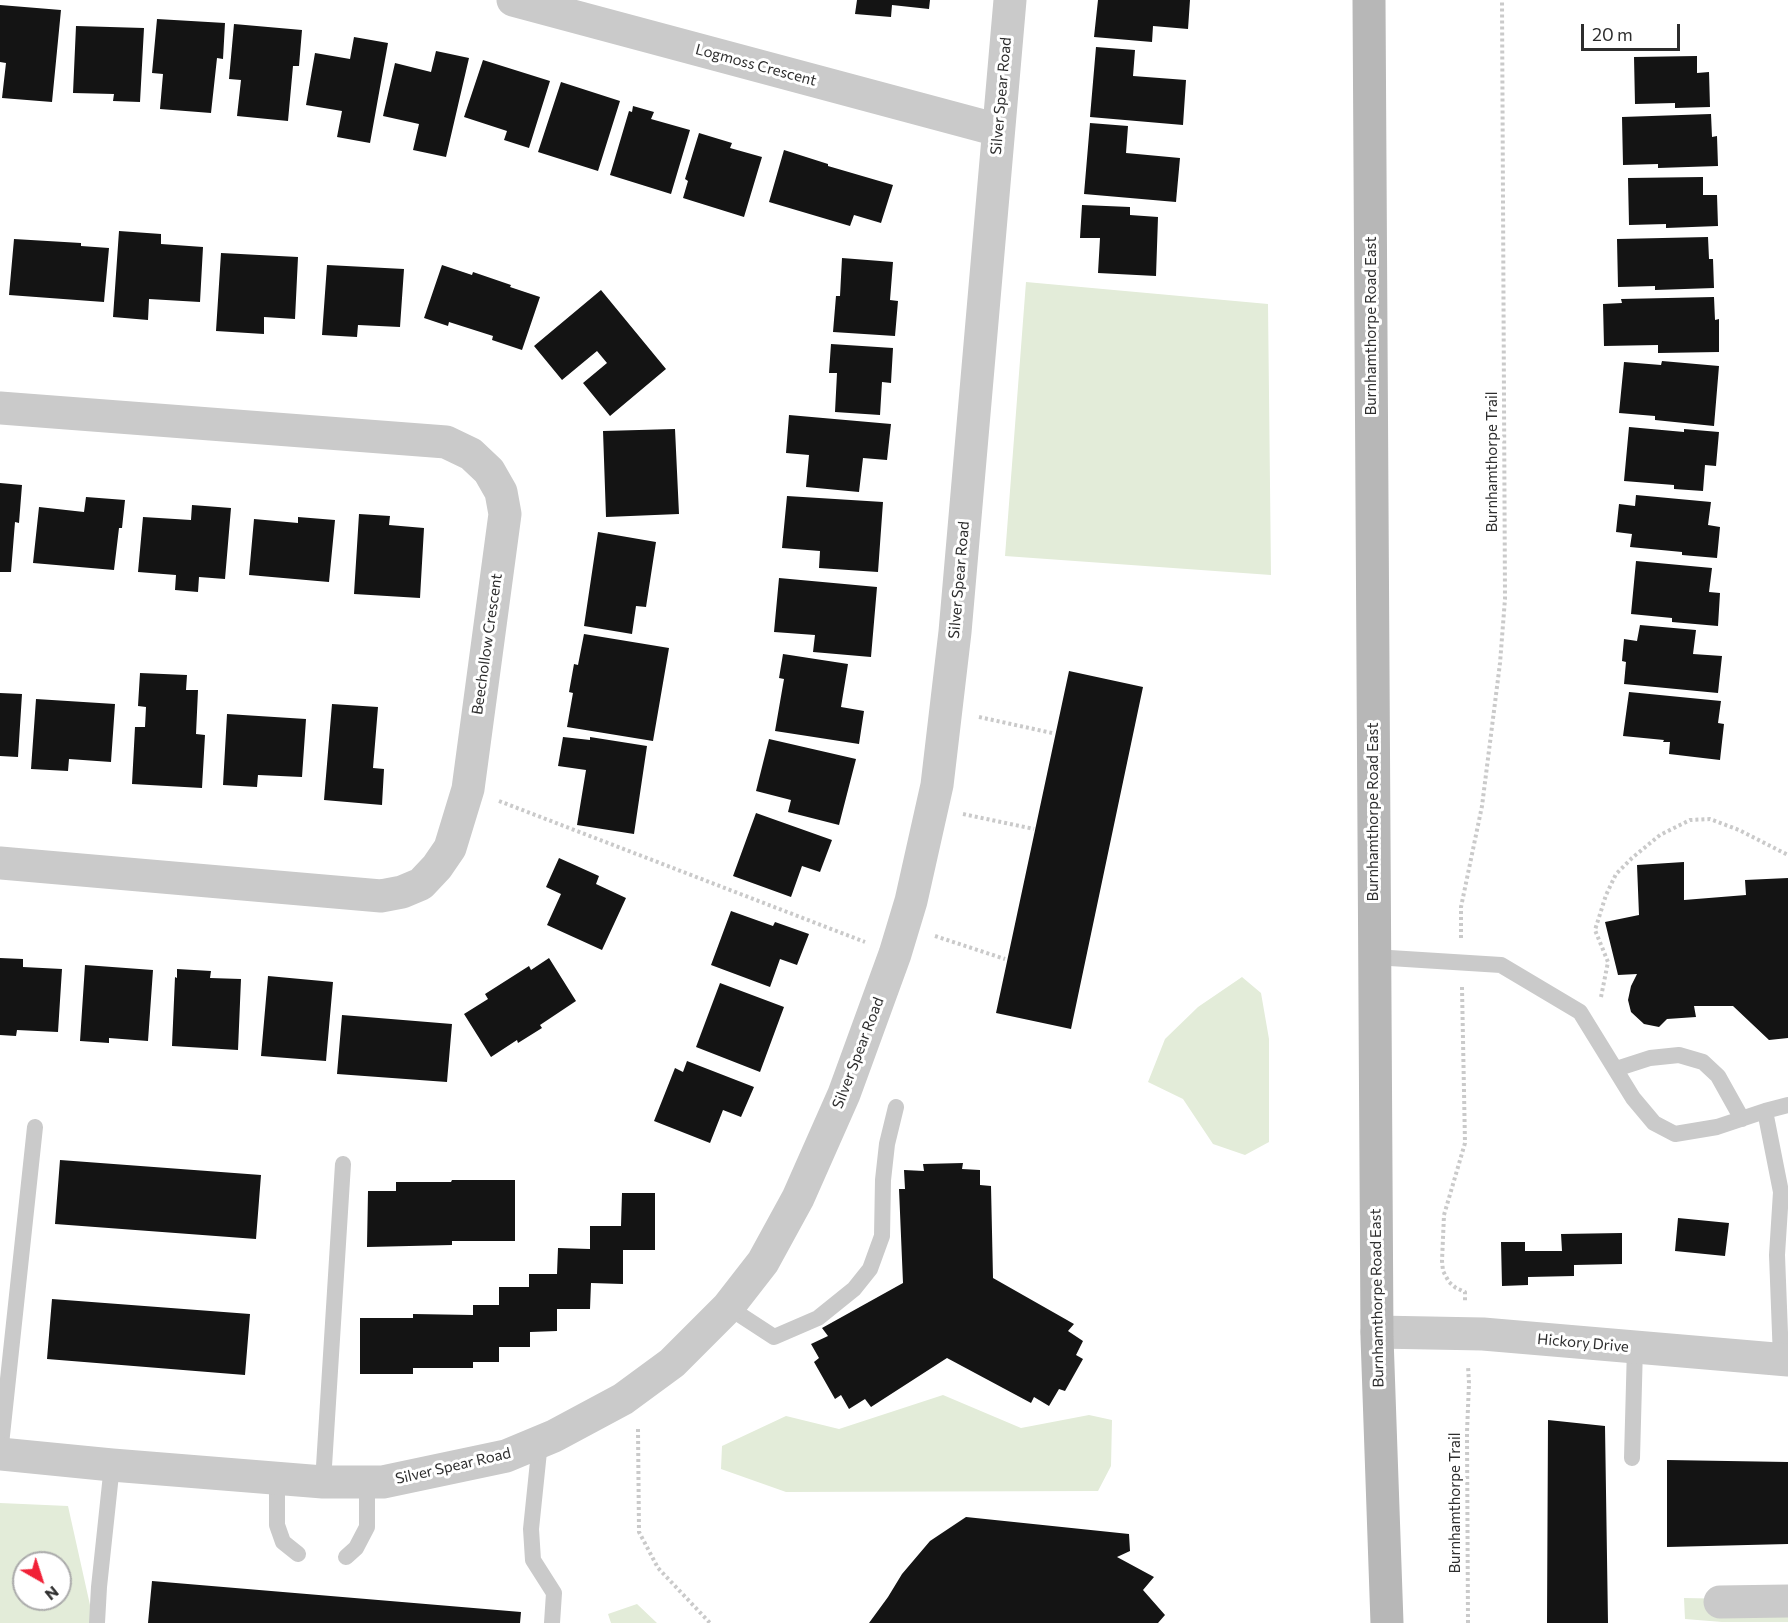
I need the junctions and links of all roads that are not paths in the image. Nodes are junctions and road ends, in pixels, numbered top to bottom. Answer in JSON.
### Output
{"nodes":[{"id":1,"x":513,"y":0,"type":"edge"},
{"id":2,"x":1010,"y":0,"type":"edge"},
{"id":3,"x":1369,"y":0,"type":"edge"},
{"id":4,"x":998,"y":130,"type":"junction"},
{"id":5,"x":0,"y":408,"type":"edge"},
{"id":6,"x":0,"y":863,"type":"edge"},
{"id":7,"x":1374,"y":957,"type":"junction"},
{"id":8,"x":1616,"y":1069,"type":"junction"},
{"id":9,"x":1788,"y":1105,"type":"edge"},
{"id":10,"x":896,"y":1107,"type":"dead end"},
{"id":11,"x":1765,"y":1111,"type":"junction"},
{"id":12,"x":1742,"y":1119,"type":"junction"},
{"id":13,"x":35,"y":1127,"type":"dead end"},
{"id":14,"x":343,"y":1164,"type":"dead end"},
{"id":15,"x":728,"y":1307,"type":"junction"},
{"id":16,"x":1377,"y":1332,"type":"junction"},
{"id":17,"x":1635,"y":1347,"type":"junction"},
{"id":18,"x":1784,"y":1360,"type":"edge"},
{"id":19,"x":540,"y":1442,"type":"junction"},
{"id":20,"x":0,"y":1454,"type":"edge"},
{"id":21,"x":1632,"y":1458,"type":"dead end"},
{"id":22,"x":112,"y":1465,"type":"junction"},
{"id":23,"x":277,"y":1479,"type":"junction"},
{"id":24,"x":323,"y":1482,"type":"junction"},
{"id":25,"x":367,"y":1482,"type":"junction"},
{"id":26,"x":298,"y":1554,"type":"dead end"},
{"id":27,"x":346,"y":1557,"type":"dead end"},
{"id":28,"x":1720,"y":1602,"type":"dead end"},
{"id":29,"x":1788,"y":1602,"type":"edge"},
{"id":30,"x":97,"y":1623,"type":"edge"},
{"id":31,"x":552,"y":1623,"type":"edge"},
{"id":32,"x":1387,"y":1623,"type":"edge"}],
"edges":[{"from":1,"to":4,"type":"street","name":"Logmoss Crescent"},
{"from":2,"to":4,"type":"street","name":"Silver Spear Road"},
{"from":3,"to":7,"type":"main road","name":"Burnhamthorpe Road East"},
{"from":4,"to":15,"type":"street","name":"Silver Spear Road"},
{"from":5,"to":6,"type":"street","name":"Beechollow Crescent"},
{"from":7,"to":8,"type":"lane"},
{"from":7,"to":16,"type":"main road","name":"Burnhamthorpe Road East"},
{"from":8,"to":12,"type":"lane"},
{"from":8,"to":12,"type":"lane"},
{"from":9,"to":11,"type":"lane"},
{"from":10,"to":15,"type":"lane"},
{"from":11,"to":12,"type":"lane"},
{"from":11,"to":18,"type":"lane"},
{"from":13,"to":20,"type":"lane"},
{"from":14,"to":24,"type":"lane"},
{"from":15,"to":19,"type":"street","name":"Silver Spear Road"},
{"from":16,"to":17,"type":"street","name":"Hickory Drive"},
{"from":16,"to":32,"type":"main road","name":"Burnhamthorpe Road East"},
{"from":17,"to":18,"type":"street","name":"Hickory Drive"},
{"from":17,"to":21,"type":"lane"},
{"from":19,"to":25,"type":"street","name":"Silver Spear Road"},
{"from":19,"to":31,"type":"lane"},
{"from":20,"to":22,"type":"street","name":"Silver Spear Road"},
{"from":22,"to":23,"type":"street","name":"Silver Spear Road"},
{"from":22,"to":30,"type":"lane"},
{"from":23,"to":24,"type":"street","name":"Silver Spear Road"},
{"from":23,"to":26,"type":"lane"},
{"from":24,"to":25,"type":"street","name":"Silver Spear Road"},
{"from":25,"to":27,"type":"lane"},
{"from":28,"to":29,"type":"street"}]}
